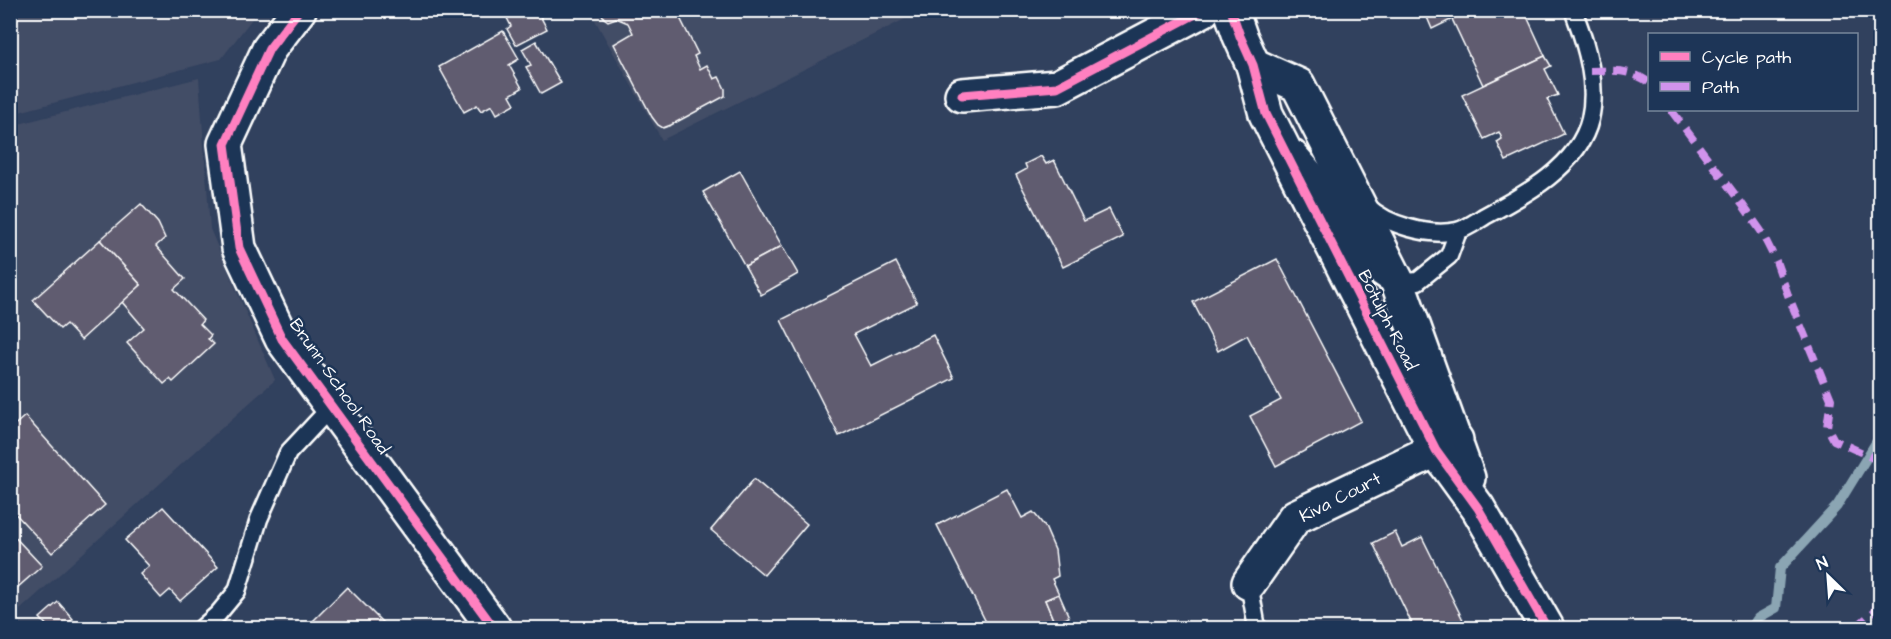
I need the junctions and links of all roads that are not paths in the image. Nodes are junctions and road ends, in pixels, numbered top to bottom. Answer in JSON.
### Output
{"nodes":[{"id":1,"x":299,"y":10,"type":"edge"},
{"id":2,"x":1203,"y":10,"type":"edge"},
{"id":3,"x":1231,"y":10,"type":"edge"},
{"id":4,"x":1575,"y":15,"type":"dead end"},
{"id":5,"x":1253,"y":65,"type":"junction"},
{"id":6,"x":962,"y":95,"type":"dead end"},
{"id":7,"x":1266,"y":114,"type":"junction"},
{"id":8,"x":1355,"y":195,"type":"junction"},
{"id":9,"x":1458,"y":231,"type":"junction"},
{"id":10,"x":1398,"y":283,"type":"junction"},
{"id":11,"x":332,"y":406,"type":"junction"},
{"id":12,"x":1446,"y":445,"type":"junction"},
{"id":13,"x":1249,"y":583,"type":"joint"},
{"id":14,"x":202,"y":628,"type":"edge"},
{"id":15,"x":494,"y":628,"type":"edge"},
{"id":16,"x":1257,"y":628,"type":"edge"},
{"id":17,"x":1547,"y":628,"type":"edge"}],
"edges":[{"from":1,"to":11,"type":"street","name":"Brunn School Road"},
{"from":2,"to":6,"type":"street"},
{"from":3,"to":5,"type":"street","name":"Botulph Road"},
{"from":4,"to":9,"type":"lane"},
{"from":5,"to":7,"type":"street","name":"Botulph Road"},
{"from":5,"to":8,"type":"street","name":"Botulph Road"},
{"from":7,"to":10,"type":"lane"},
{"from":7,"to":12,"type":"street","name":"Botulph Road"},
{"from":8,"to":9,"type":"lane"},
{"from":8,"to":10,"type":"street","name":"Botulph Road"},
{"from":9,"to":10,"type":"lane"},
{"from":10,"to":12,"type":"street","name":"Botulph Road"},
{"from":11,"to":14,"type":"lane"},
{"from":11,"to":15,"type":"street","name":"Brunn School Road"},
{"from":12,"to":13,"type":"street","name":"Kiva Court"},
{"from":12,"to":17,"type":"street","name":"Botulph Road"},
{"from":13,"to":16,"type":"lane"}]}
